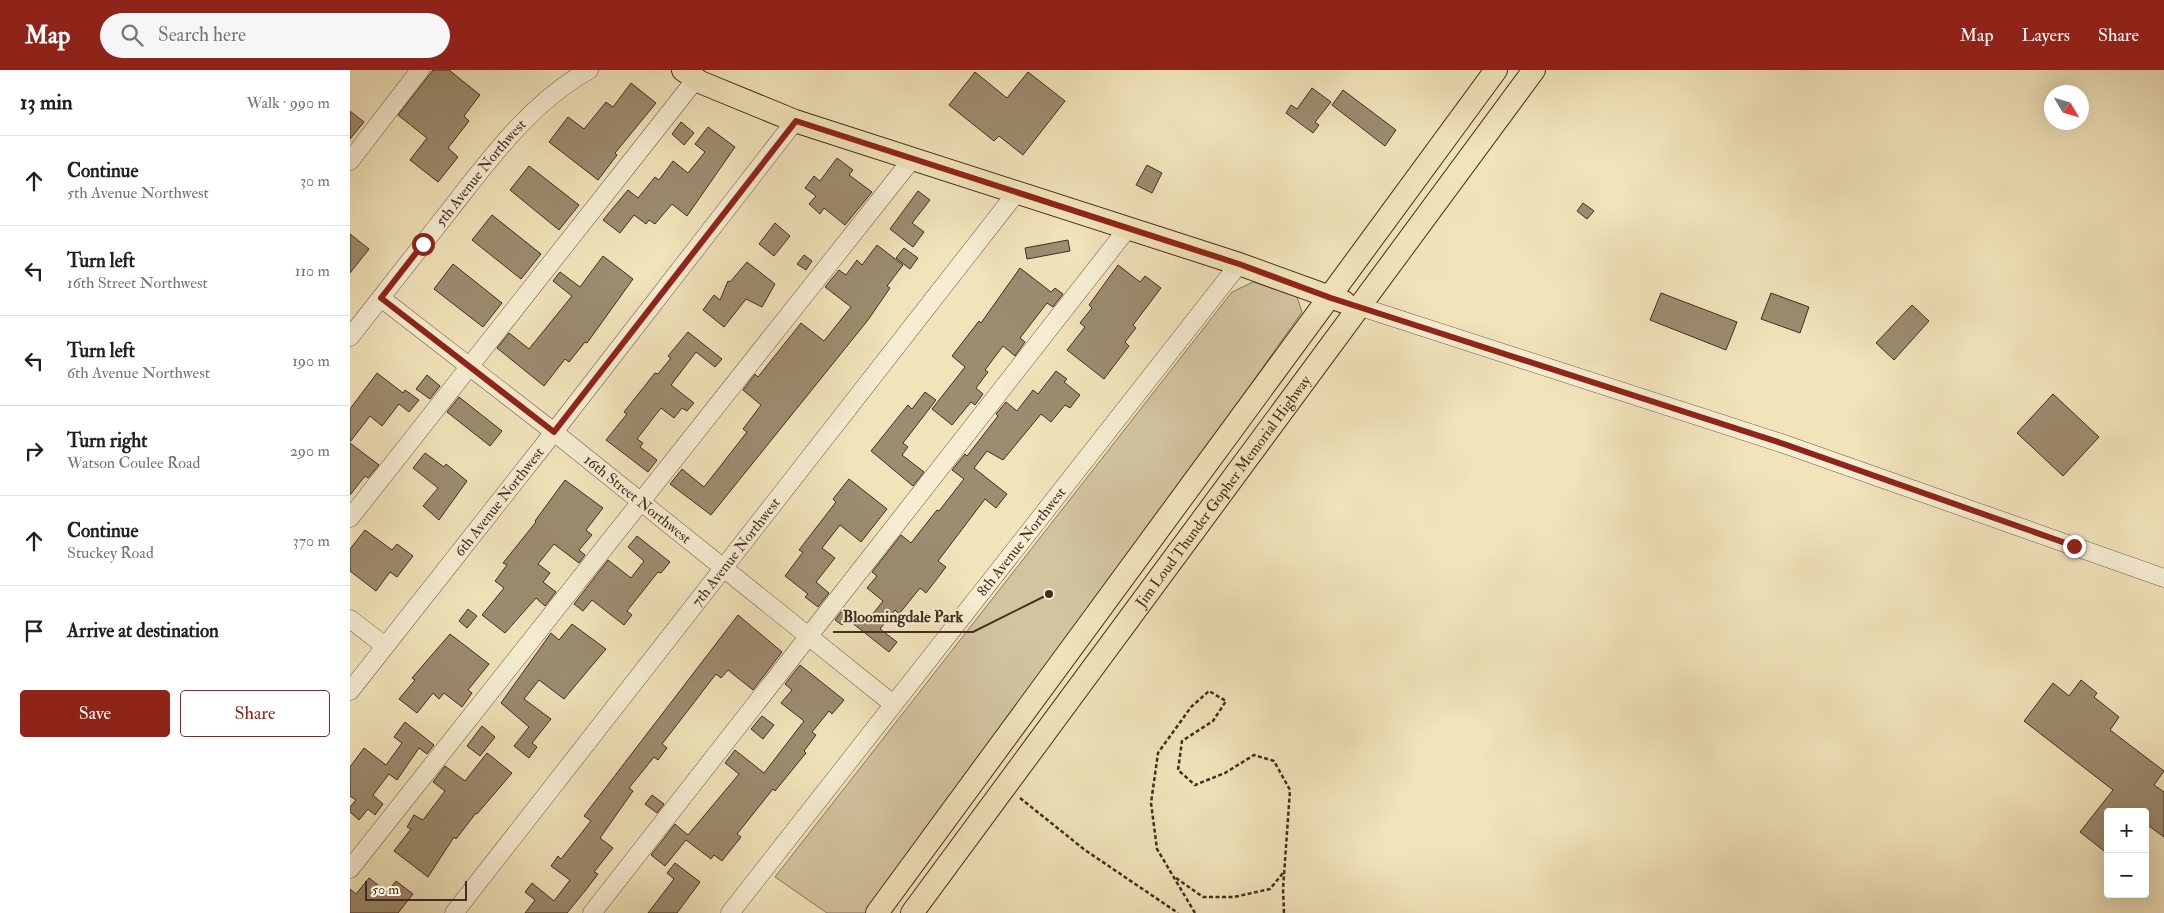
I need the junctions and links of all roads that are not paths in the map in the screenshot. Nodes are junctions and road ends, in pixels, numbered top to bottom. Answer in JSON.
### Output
{"nodes":[{"id":1,"x":420,"y":70,"type":"edge"},
{"id":2,"x":589,"y":70,"type":"edge"},
{"id":3,"x":1496,"y":70,"type":"edge"},
{"id":4,"x":1534,"y":70,"type":"edge"},
{"id":5,"x":690,"y":75,"type":"edge"},
{"id":6,"x":796,"y":121,"type":"junction"},
{"id":7,"x":913,"y":158,"type":"junction"},
{"id":8,"x":350,"y":161,"type":"edge"},
{"id":9,"x":1017,"y":192,"type":"junction"},
{"id":10,"x":1128,"y":228,"type":"junction"},
{"id":11,"x":1239,"y":264,"type":"junction"},
{"id":12,"x":381,"y":298,"type":"junction"},
{"id":13,"x":1331,"y":298,"type":"junction"},
{"id":14,"x":1361,"y":307,"type":"junction"},
{"id":15,"x":350,"y":337,"type":"edge"},
{"id":16,"x":470,"y":367,"type":"junction"},
{"id":17,"x":554,"y":432,"type":"junction"},
{"id":18,"x":641,"y":502,"type":"junction"},
{"id":19,"x":350,"y":518,"type":"edge"},
{"id":20,"x":723,"y":569,"type":"junction"},
{"id":21,"x":2164,"y":578,"type":"edge"},
{"id":22,"x":350,"y":619,"type":"edge"},
{"id":23,"x":809,"y":638,"type":"junction"},
{"id":24,"x":385,"y":646,"type":"junction"},
{"id":25,"x":350,"y":691,"type":"edge"},
{"id":26,"x":893,"y":704,"type":"junction"},
{"id":27,"x":350,"y":869,"type":"edge"},
{"id":28,"x":454,"y":913,"type":"edge"},
{"id":29,"x":592,"y":913,"type":"edge"},
{"id":30,"x":730,"y":913,"type":"edge"},
{"id":31,"x":877,"y":913,"type":"edge"},
{"id":32,"x":912,"y":913,"type":"edge"}],
"edges":[{"from":1,"to":8,"type":"street"},
{"from":2,"to":12,"type":"street","name":"5th Avenue Northwest"},
{"from":3,"to":13,"type":"main road","name":"Jim Loud Thunder Gopher Memorial Highway"},
{"from":4,"to":14,"type":"main road","name":"Jim Loud Thunder Gopher Memorial Highway"},
{"from":5,"to":6,"type":"main road"},
{"from":5,"to":16,"type":"street"},
{"from":6,"to":7,"type":"main road"},
{"from":6,"to":17,"type":"street","name":"6th Avenue Northwest"},
{"from":7,"to":9,"type":"main road"},
{"from":7,"to":18,"type":"street"},
{"from":9,"to":10,"type":"main road"},
{"from":9,"to":20,"type":"street","name":"7th Avenue Northwest"},
{"from":10,"to":11,"type":"main road"},
{"from":10,"to":23,"type":"street"},
{"from":11,"to":13,"type":"main road"},
{"from":11,"to":26,"type":"street","name":"8th Avenue Northwest"},
{"from":12,"to":15,"type":"street","name":"5th Avenue Northwest"},
{"from":12,"to":16,"type":"street","name":"16th Street Northwest"},
{"from":13,"to":14,"type":"main road"},
{"from":13,"to":31,"type":"main road","name":"Jim Loud Thunder Gopher Memorial Highway"},
{"from":14,"to":21,"type":"street"},
{"from":14,"to":32,"type":"main road","name":"Jim Loud Thunder Gopher Memorial Highway"},
{"from":16,"to":17,"type":"street","name":"16th Street Northwest"},
{"from":16,"to":19,"type":"street"},
{"from":17,"to":18,"type":"street","name":"16th Street Northwest"},
{"from":17,"to":24,"type":"street","name":"6th Avenue Northwest"},
{"from":18,"to":20,"type":"street","name":"16th Street Northwest"},
{"from":18,"to":27,"type":"street"},
{"from":20,"to":23,"type":"street","name":"16th Street Northwest"},
{"from":20,"to":28,"type":"street","name":"7th Avenue Northwest"},
{"from":22,"to":24,"type":"street"},
{"from":23,"to":26,"type":"street","name":"16th Street Northwest"},
{"from":23,"to":29,"type":"street"},
{"from":24,"to":25,"type":"street","name":"6th Avenue Northwest"},
{"from":26,"to":30,"type":"street","name":"8th Avenue Northwest"}]}
